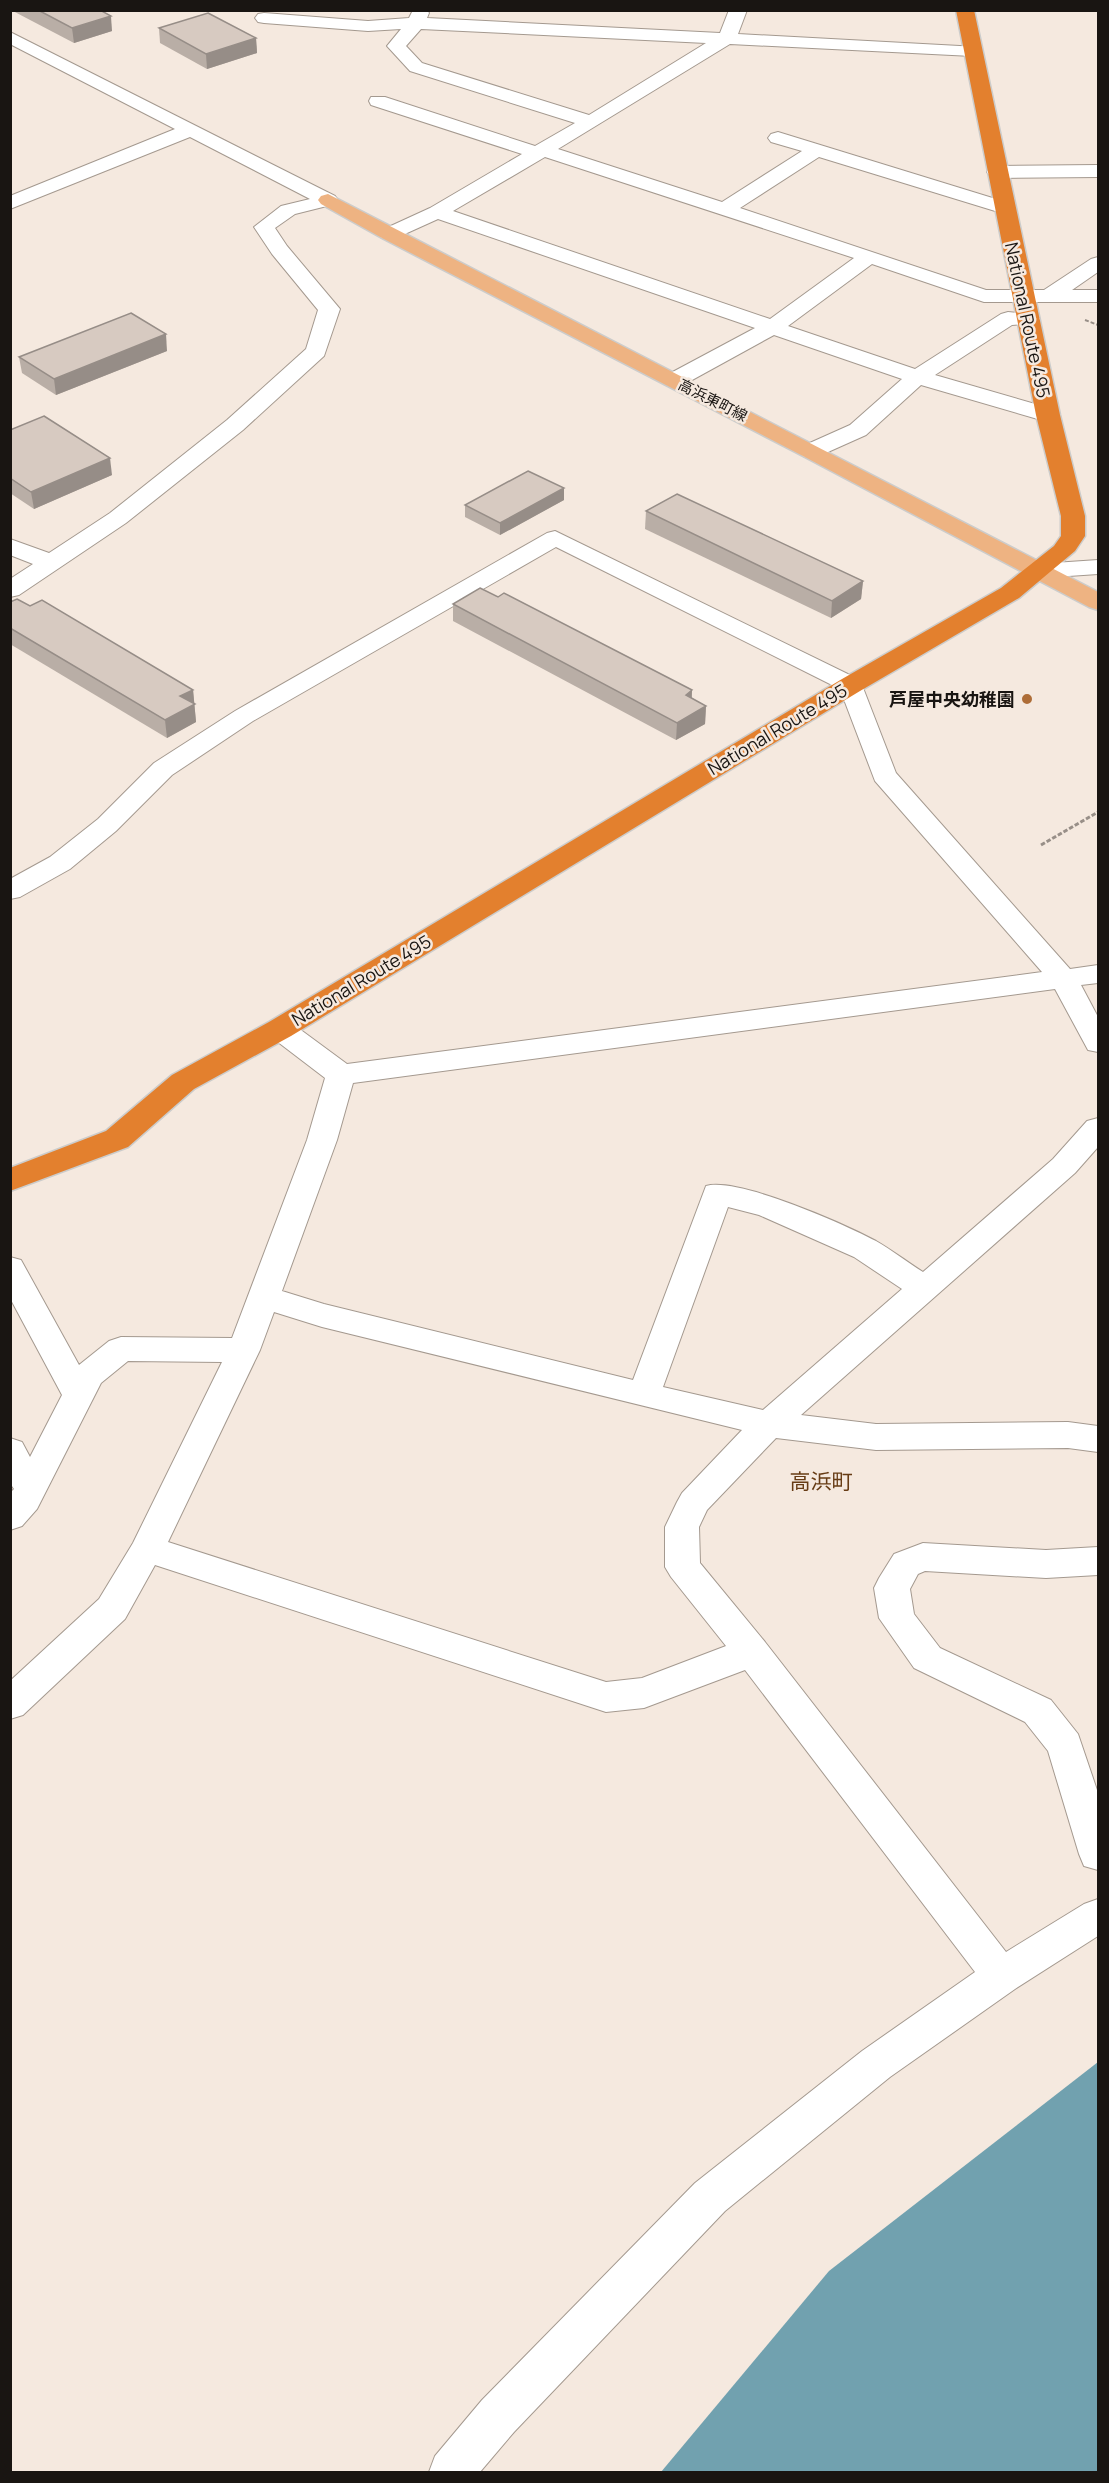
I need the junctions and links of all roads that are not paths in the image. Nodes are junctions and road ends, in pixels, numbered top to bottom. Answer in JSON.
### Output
{"nodes":[{"id":1,"x":738,"y":10,"type":"edge"},
{"id":2,"x":965,"y":10,"type":"edge"},
{"id":3,"x":419,"y":17,"type":"edge"},
{"id":4,"x":264,"y":18,"type":"dead end"},
{"id":5,"x":10,"y":37,"type":"edge"},
{"id":6,"x":728,"y":38,"type":"junction"},
{"id":7,"x":972,"y":51,"type":"junction"},
{"id":8,"x":378,"y":100,"type":"dead end"},
{"id":9,"x":591,"y":122,"type":"junction"},
{"id":10,"x":189,"y":130,"type":"junction"},
{"id":11,"x":778,"y":138,"type":"dead end"},
{"id":12,"x":817,"y":150,"type":"junction"},
{"id":13,"x":540,"y":151,"type":"junction"},
{"id":14,"x":998,"y":171,"type":"junction"},
{"id":15,"x":1098,"y":171,"type":"edge"},
{"id":16,"x":328,"y":200,"type":"junction"},
{"id":17,"x":10,"y":202,"type":"edge"},
{"id":18,"x":1005,"y":208,"type":"junction"},
{"id":19,"x":724,"y":209,"type":"junction"},
{"id":20,"x":437,"y":212,"type":"junction"},
{"id":21,"x":389,"y":234,"type":"junction"},
{"id":22,"x":869,"y":256,"type":"junction"},
{"id":23,"x":1098,"y":263,"type":"edge"},
{"id":24,"x":1098,"y":296,"type":"edge"},
{"id":25,"x":1033,"y":304,"type":"junction"},
{"id":26,"x":773,"y":327,"type":"junction"},
{"id":27,"x":917,"y":377,"type":"junction"},
{"id":28,"x":675,"y":380,"type":"junction"},
{"id":29,"x":1048,"y":415,"type":"junction"},
{"id":30,"x":812,"y":451,"type":"junction"},
{"id":31,"x":10,"y":546,"type":"edge"},
{"id":32,"x":49,"y":562,"type":"junction"},
{"id":33,"x":1098,"y":567,"type":"edge"},
{"id":34,"x":1039,"y":571,"type":"junction"},
{"id":35,"x":10,"y":590,"type":"edge"},
{"id":36,"x":1098,"y":602,"type":"edge"},
{"id":37,"x":851,"y":685,"type":"junction"},
{"id":38,"x":10,"y":891,"type":"edge"},
{"id":39,"x":1098,"y":974,"type":"edge"},
{"id":40,"x":1064,"y":980,"type":"junction"},
{"id":41,"x":280,"y":1029,"type":"junction"},
{"id":42,"x":1098,"y":1043,"type":"edge"},
{"id":43,"x":341,"y":1076,"type":"junction"},
{"id":44,"x":1098,"y":1128,"type":"edge"},
{"id":45,"x":10,"y":1180,"type":"edge"},
{"id":46,"x":10,"y":1268,"type":"edge"},
{"id":47,"x":924,"y":1288,"type":"junction"},
{"id":48,"x":265,"y":1297,"type":"junction"},
{"id":49,"x":244,"y":1350,"type":"junction"},
{"id":50,"x":79,"y":1395,"type":"junction"},
{"id":51,"x":644,"y":1395,"type":"junction"},
{"id":52,"x":769,"y":1424,"type":"junction"},
{"id":53,"x":1098,"y":1438,"type":"edge"},
{"id":54,"x":10,"y":1451,"type":"edge"},
{"id":55,"x":31,"y":1489,"type":"junction"},
{"id":56,"x":10,"y":1517,"type":"edge"},
{"id":57,"x":147,"y":1549,"type":"junction"},
{"id":58,"x":1098,"y":1561,"type":"edge"},
{"id":59,"x":752,"y":1652,"type":"junction"},
{"id":60,"x":10,"y":1704,"type":"edge"},
{"id":61,"x":1098,"y":1854,"type":"edge"},
{"id":62,"x":1098,"y":1916,"type":"edge"},
{"id":63,"x":1001,"y":1976,"type":"junction"},
{"id":64,"x":451,"y":2472,"type":"edge"}],
"edges":[{"from":1,"to":6,"type":"street"},
{"from":2,"to":7,"type":"highway","name":"National Route 495"},
{"from":3,"to":4,"type":"street"},
{"from":3,"to":6,"type":"street"},
{"from":3,"to":9,"type":"street"},
{"from":5,"to":10,"type":"street"},
{"from":6,"to":7,"type":"street"},
{"from":6,"to":9,"type":"street"},
{"from":7,"to":14,"type":"highway","name":"National Route 495"},
{"from":8,"to":13,"type":"street"},
{"from":9,"to":13,"type":"street"},
{"from":10,"to":16,"type":"street"},
{"from":10,"to":17,"type":"street"},
{"from":11,"to":12,"type":"street"},
{"from":12,"to":18,"type":"street"},
{"from":12,"to":19,"type":"street"},
{"from":13,"to":19,"type":"street"},
{"from":13,"to":20,"type":"street"},
{"from":14,"to":15,"type":"street"},
{"from":14,"to":18,"type":"highway","name":"National Route 495"},
{"from":16,"to":21,"type":"main road","name":"高浜東町線"},
{"from":16,"to":32,"type":"street"},
{"from":18,"to":25,"type":"highway","name":"National Route 495"},
{"from":19,"to":22,"type":"street"},
{"from":20,"to":21,"type":"street"},
{"from":20,"to":26,"type":"street"},
{"from":21,"to":28,"type":"main road","name":"高浜東町線"},
{"from":22,"to":25,"type":"street"},
{"from":22,"to":26,"type":"street"},
{"from":23,"to":25,"type":"street"},
{"from":24,"to":25,"type":"street"},
{"from":25,"to":27,"type":"street"},
{"from":25,"to":29,"type":"highway","name":"National Route 495"},
{"from":26,"to":27,"type":"street"},
{"from":26,"to":28,"type":"street"},
{"from":27,"to":29,"type":"street"},
{"from":27,"to":30,"type":"street"},
{"from":28,"to":30,"type":"main road","name":"高浜東町線"},
{"from":29,"to":34,"type":"highway","name":"National Route 495"},
{"from":30,"to":34,"type":"main road","name":"高浜東町線"},
{"from":31,"to":32,"type":"street"},
{"from":32,"to":35,"type":"street"},
{"from":33,"to":34,"type":"street"},
{"from":34,"to":36,"type":"main road","name":"高浜東町線"},
{"from":34,"to":37,"type":"highway","name":"National Route 495"},
{"from":37,"to":38,"type":"street"},
{"from":37,"to":40,"type":"street"},
{"from":37,"to":41,"type":"highway","name":"National Route 495"},
{"from":39,"to":40,"type":"street"},
{"from":40,"to":42,"type":"street"},
{"from":40,"to":43,"type":"street"},
{"from":41,"to":43,"type":"street"},
{"from":41,"to":45,"type":"highway","name":"National Route 495"},
{"from":43,"to":48,"type":"street"},
{"from":44,"to":47,"type":"street"},
{"from":46,"to":50,"type":"street"},
{"from":47,"to":51,"type":"street"},
{"from":47,"to":52,"type":"street"},
{"from":48,"to":49,"type":"street"},
{"from":48,"to":51,"type":"street"},
{"from":49,"to":50,"type":"street"},
{"from":49,"to":57,"type":"street"},
{"from":50,"to":55,"type":"street"},
{"from":51,"to":52,"type":"street"},
{"from":52,"to":53,"type":"street"},
{"from":52,"to":59,"type":"street"},
{"from":54,"to":55,"type":"street"},
{"from":55,"to":56,"type":"street"},
{"from":57,"to":59,"type":"street"},
{"from":57,"to":60,"type":"street"},
{"from":58,"to":61,"type":"street"},
{"from":59,"to":63,"type":"street"},
{"from":62,"to":63,"type":"street"},
{"from":63,"to":64,"type":"street"}]}
